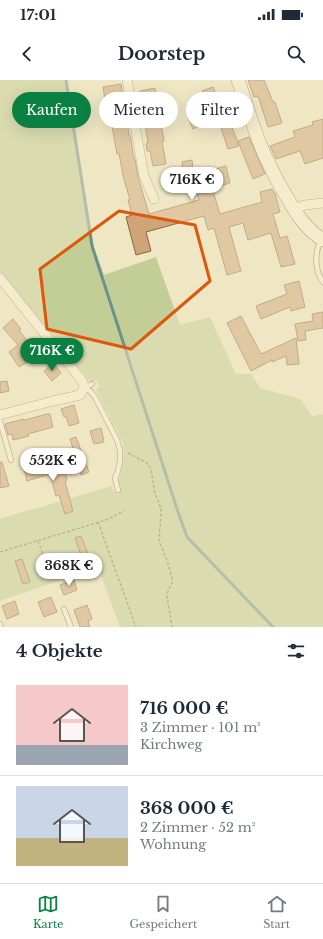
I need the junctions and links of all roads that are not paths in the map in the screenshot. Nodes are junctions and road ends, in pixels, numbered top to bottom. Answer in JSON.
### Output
{"nodes":[{"id":1,"x":127,"y":80,"type":"edge"},
{"id":2,"x":238,"y":80,"type":"edge"},
{"id":3,"x":154,"y":199,"type":"dead end"},
{"id":4,"x":323,"y":203,"type":"edge"},
{"id":5,"x":294,"y":209,"type":"junction"},
{"id":6,"x":322,"y":240,"type":"edge"},
{"id":7,"x":0,"y":278,"type":"edge"},
{"id":8,"x":323,"y":282,"type":"edge"},
{"id":9,"x":88,"y":386,"type":"junction"},
{"id":10,"x":0,"y":415,"type":"edge"},
{"id":11,"x":0,"y":421,"type":"edge"},
{"id":12,"x":11,"y":460,"type":"dead end"},
{"id":13,"x":118,"y":490,"type":"dead end"},
{"id":14,"x":64,"y":609,"type":"dead end"},
{"id":15,"x":0,"y":624,"type":"edge"},
{"id":16,"x":1,"y":627,"type":"edge"},
{"id":17,"x":71,"y":627,"type":"edge"}],
"edges":[{"from":1,"to":3,"type":"street"},
{"from":2,"to":5,"type":"main road"},
{"from":4,"to":5,"type":"street"},
{"from":5,"to":6,"type":"main road"},
{"from":6,"to":8,"type":"lane"},
{"from":7,"to":9,"type":"street"},
{"from":9,"to":10,"type":"street"},
{"from":9,"to":13,"type":"lane"},
{"from":11,"to":12,"type":"lane"},
{"from":14,"to":17,"type":"lane"},
{"from":15,"to":16,"type":"lane"}]}
